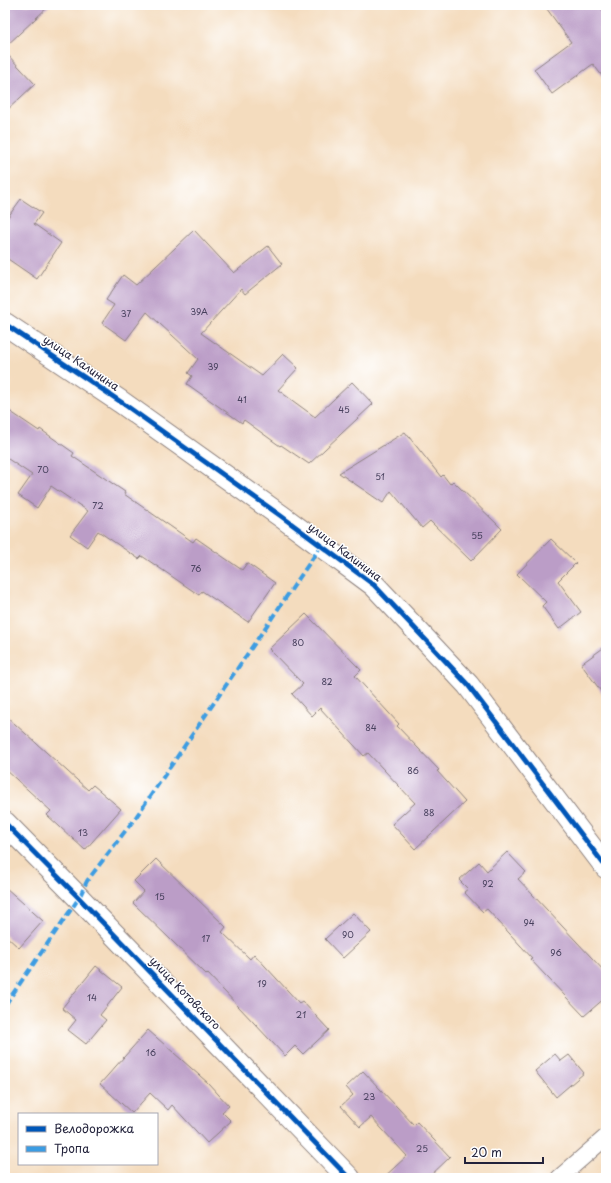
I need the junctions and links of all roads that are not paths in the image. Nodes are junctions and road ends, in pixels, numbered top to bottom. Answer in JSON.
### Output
{"nodes":[{"id":1,"x":5,"y":324,"type":"edge"},
{"id":2,"x":5,"y":823,"type":"edge"},
{"id":3,"x":606,"y":867,"type":"edge"},
{"id":4,"x":606,"y":1137,"type":"edge"},
{"id":5,"x":349,"y":1178,"type":"edge"},
{"id":6,"x":559,"y":1178,"type":"edge"}],
"edges":[{"from":1,"to":3,"type":"street","name":"улица Калинина"},
{"from":2,"to":5,"type":"street","name":"улица Котовского"},
{"from":4,"to":6,"type":"lane"}]}
